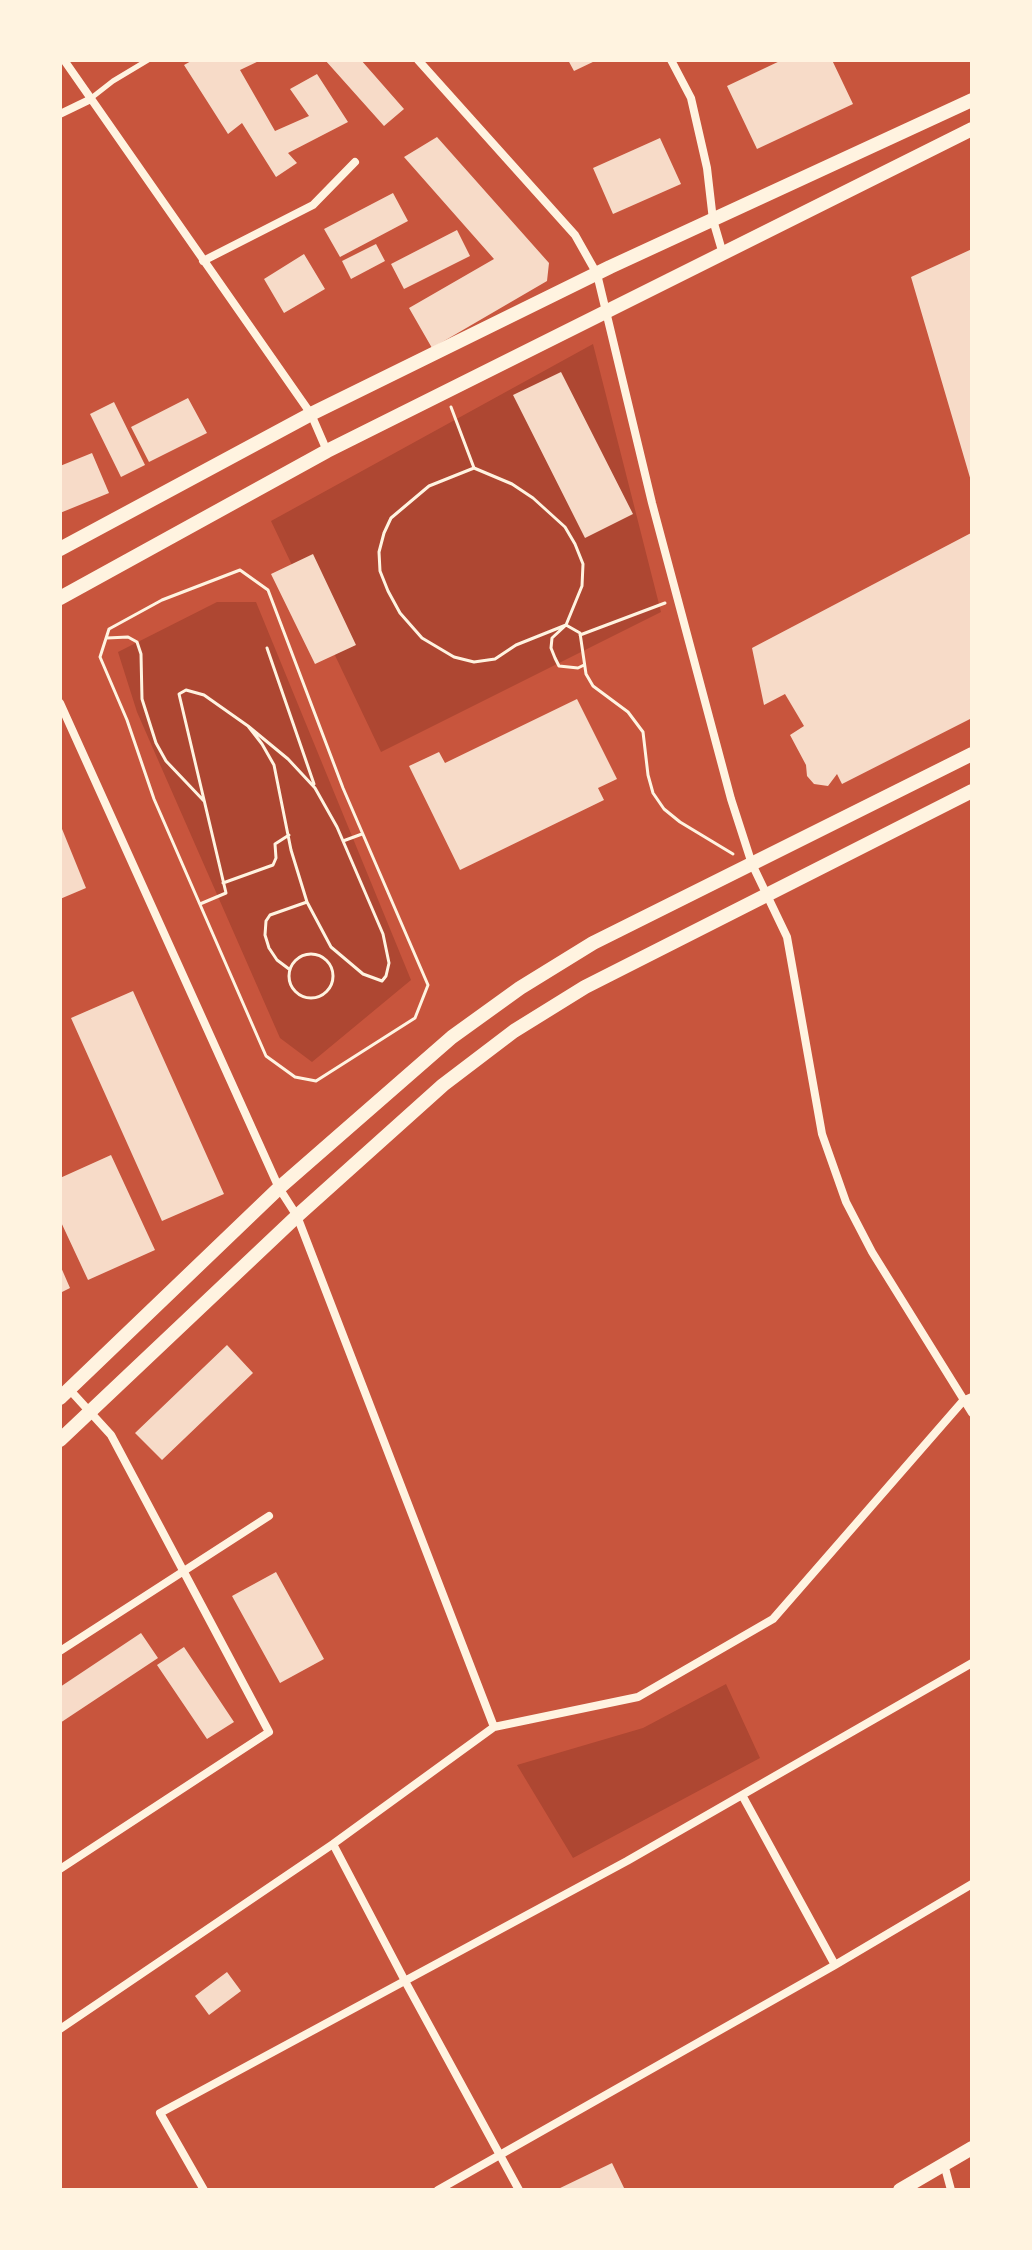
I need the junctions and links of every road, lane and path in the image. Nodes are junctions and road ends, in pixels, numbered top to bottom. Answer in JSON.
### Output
{"nodes":[{"id":1,"x":64,"y":60,"type":"edge"},
{"id":2,"x":148,"y":60,"type":"edge"},
{"id":3,"x":418,"y":60,"type":"edge"},
{"id":4,"x":671,"y":60,"type":"edge"},
{"id":5,"x":89,"y":100,"type":"junction"},
{"id":6,"x":972,"y":100,"type":"edge"},
{"id":7,"x":60,"y":114,"type":"edge"},
{"id":8,"x":972,"y":129,"type":"edge"},
{"id":9,"x":355,"y":162,"type":"dead end"},
{"id":10,"x":713,"y":220,"type":"junction"},
{"id":11,"x":723,"y":254,"type":"junction"},
{"id":12,"x":203,"y":261,"type":"junction"},
{"id":13,"x":597,"y":274,"type":"junction"},
{"id":14,"x":605,"y":313,"type":"junction"},
{"id":15,"x":445,"y":392,"type":"junction"},
{"id":16,"x":311,"y":414,"type":"junction"},
{"id":17,"x":327,"y":451,"type":"junction"},
{"id":18,"x":474,"y":468,"type":"junction"},
{"id":19,"x":60,"y":549,"type":"edge"},
{"id":20,"x":60,"y":598,"type":"edge"},
{"id":21,"x":665,"y":602,"type":"dead end"},
{"id":22,"x":566,"y":625,"type":"junction"},
{"id":23,"x":580,"y":635,"type":"junction"},
{"id":24,"x":106,"y":638,"type":"junction"},
{"id":25,"x":267,"y":648,"type":"dead end"},
{"id":26,"x":585,"y":665,"type":"junction"},
{"id":27,"x":60,"y":703,"type":"edge"},
{"id":28,"x":248,"y":726,"type":"junction"},
{"id":29,"x":972,"y":754,"type":"edge"},
{"id":30,"x":315,"y":788,"type":"junction"},
{"id":31,"x":972,"y":791,"type":"edge"},
{"id":32,"x":204,"y":801,"type":"junction"},
{"id":33,"x":362,"y":834,"type":"junction"},
{"id":34,"x":289,"y":835,"type":"junction"},
{"id":35,"x":343,"y":841,"type":"junction"},
{"id":36,"x":752,"y":864,"type":"junction"},
{"id":37,"x":223,"y":883,"type":"junction"},
{"id":38,"x":765,"y":894,"type":"junction"},
{"id":39,"x":307,"y":902,"type":"junction"},
{"id":40,"x":200,"y":904,"type":"junction"},
{"id":41,"x":291,"y":969,"type":"junction"},
{"id":42,"x":279,"y":1188,"type":"junction"},
{"id":43,"x":297,"y":1216,"type":"junction"},
{"id":44,"x":64,"y":1394,"type":"edge"},
{"id":45,"x":968,"y":1399,"type":"edge"},
{"id":46,"x":90,"y":1412,"type":"junction"},
{"id":47,"x":972,"y":1413,"type":"edge"},
{"id":48,"x":60,"y":1440,"type":"edge"},
{"id":49,"x":269,"y":1516,"type":"dead end"},
{"id":50,"x":183,"y":1570,"type":"junction"},
{"id":51,"x":60,"y":1651,"type":"edge"},
{"id":52,"x":972,"y":1663,"type":"edge"},
{"id":53,"x":494,"y":1727,"type":"junction"},
{"id":54,"x":742,"y":1795,"type":"junction"},
{"id":55,"x":333,"y":1844,"type":"junction"},
{"id":56,"x":60,"y":1869,"type":"edge"},
{"id":57,"x":972,"y":1884,"type":"edge"},
{"id":58,"x":835,"y":1965,"type":"junction"},
{"id":59,"x":405,"y":1981,"type":"junction"},
{"id":60,"x":60,"y":2029,"type":"edge"},
{"id":61,"x":972,"y":2148,"type":"edge"},
{"id":62,"x":499,"y":2157,"type":"junction"},
{"id":63,"x":944,"y":2164,"type":"junction"},
{"id":64,"x":204,"y":2190,"type":"edge"},
{"id":65,"x":438,"y":2190,"type":"edge"},
{"id":66,"x":519,"y":2190,"type":"edge"},
{"id":67,"x":900,"y":2190,"type":"edge"},
{"id":68,"x":951,"y":2190,"type":"edge"}],
"edges":[{"from":1,"to":5,"type":"street"},
{"from":2,"to":5,"type":"lane"},
{"from":3,"to":13,"type":"street"},
{"from":4,"to":10,"type":"street"},
{"from":5,"to":7,"type":"street"},
{"from":5,"to":12,"type":"street"},
{"from":6,"to":10,"type":"street"},
{"from":8,"to":11,"type":"street"},
{"from":9,"to":12,"type":"street"},
{"from":10,"to":11,"type":"street"},
{"from":10,"to":13,"type":"street"},
{"from":11,"to":14,"type":"street"},
{"from":12,"to":16,"type":"street"},
{"from":13,"to":14,"type":"street"},
{"from":13,"to":16,"type":"street"},
{"from":14,"to":15,"type":"street"},
{"from":14,"to":36,"type":"street"},
{"from":15,"to":17,"type":"street"},
{"from":15,"to":18,"type":"path"},
{"from":16,"to":17,"type":"street"},
{"from":16,"to":19,"type":"street"},
{"from":17,"to":20,"type":"street"},
{"from":18,"to":22,"type":"path"},
{"from":18,"to":22,"type":"path"},
{"from":21,"to":23,"type":"path"},
{"from":22,"to":23,"type":"path"},
{"from":22,"to":26,"type":"path"},
{"from":23,"to":26,"type":"path"},
{"from":24,"to":32,"type":"path"},
{"from":24,"to":33,"type":"path"},
{"from":24,"to":40,"type":"path"},
{"from":25,"to":30,"type":"path"},
{"from":26,"to":36,"type":"path"},
{"from":27,"to":42,"type":"street"},
{"from":28,"to":30,"type":"path"},
{"from":28,"to":32,"type":"path"},
{"from":28,"to":34,"type":"path"},
{"from":29,"to":36,"type":"street"},
{"from":30,"to":35,"type":"path"},
{"from":31,"to":38,"type":"street"},
{"from":32,"to":37,"type":"path"},
{"from":33,"to":35,"type":"path"},
{"from":33,"to":40,"type":"path"},
{"from":34,"to":37,"type":"path"},
{"from":34,"to":39,"type":"path"},
{"from":35,"to":39,"type":"path"},
{"from":36,"to":38,"type":"street"},
{"from":36,"to":42,"type":"street"},
{"from":37,"to":40,"type":"path"},
{"from":38,"to":43,"type":"street"},
{"from":38,"to":45,"type":"street"},
{"from":39,"to":41,"type":"path"},
{"from":41,"to":41,"type":"path"},
{"from":42,"to":43,"type":"street"},
{"from":42,"to":44,"type":"street"},
{"from":43,"to":46,"type":"street"},
{"from":43,"to":53,"type":"street"},
{"from":44,"to":46,"type":"street"},
{"from":45,"to":47,"type":"street"},
{"from":45,"to":53,"type":"street"},
{"from":46,"to":48,"type":"street"},
{"from":46,"to":50,"type":"street"},
{"from":49,"to":50,"type":"street"},
{"from":50,"to":51,"type":"street"},
{"from":50,"to":56,"type":"street"},
{"from":52,"to":54,"type":"street"},
{"from":53,"to":55,"type":"street"},
{"from":54,"to":58,"type":"street"},
{"from":54,"to":59,"type":"street"},
{"from":55,"to":59,"type":"street"},
{"from":55,"to":60,"type":"street"},
{"from":57,"to":58,"type":"street"},
{"from":58,"to":62,"type":"street"},
{"from":59,"to":62,"type":"street"},
{"from":59,"to":64,"type":"street"},
{"from":61,"to":63,"type":"street"},
{"from":62,"to":65,"type":"street"},
{"from":62,"to":66,"type":"street"},
{"from":63,"to":67,"type":"street"},
{"from":63,"to":68,"type":"street"}]}
